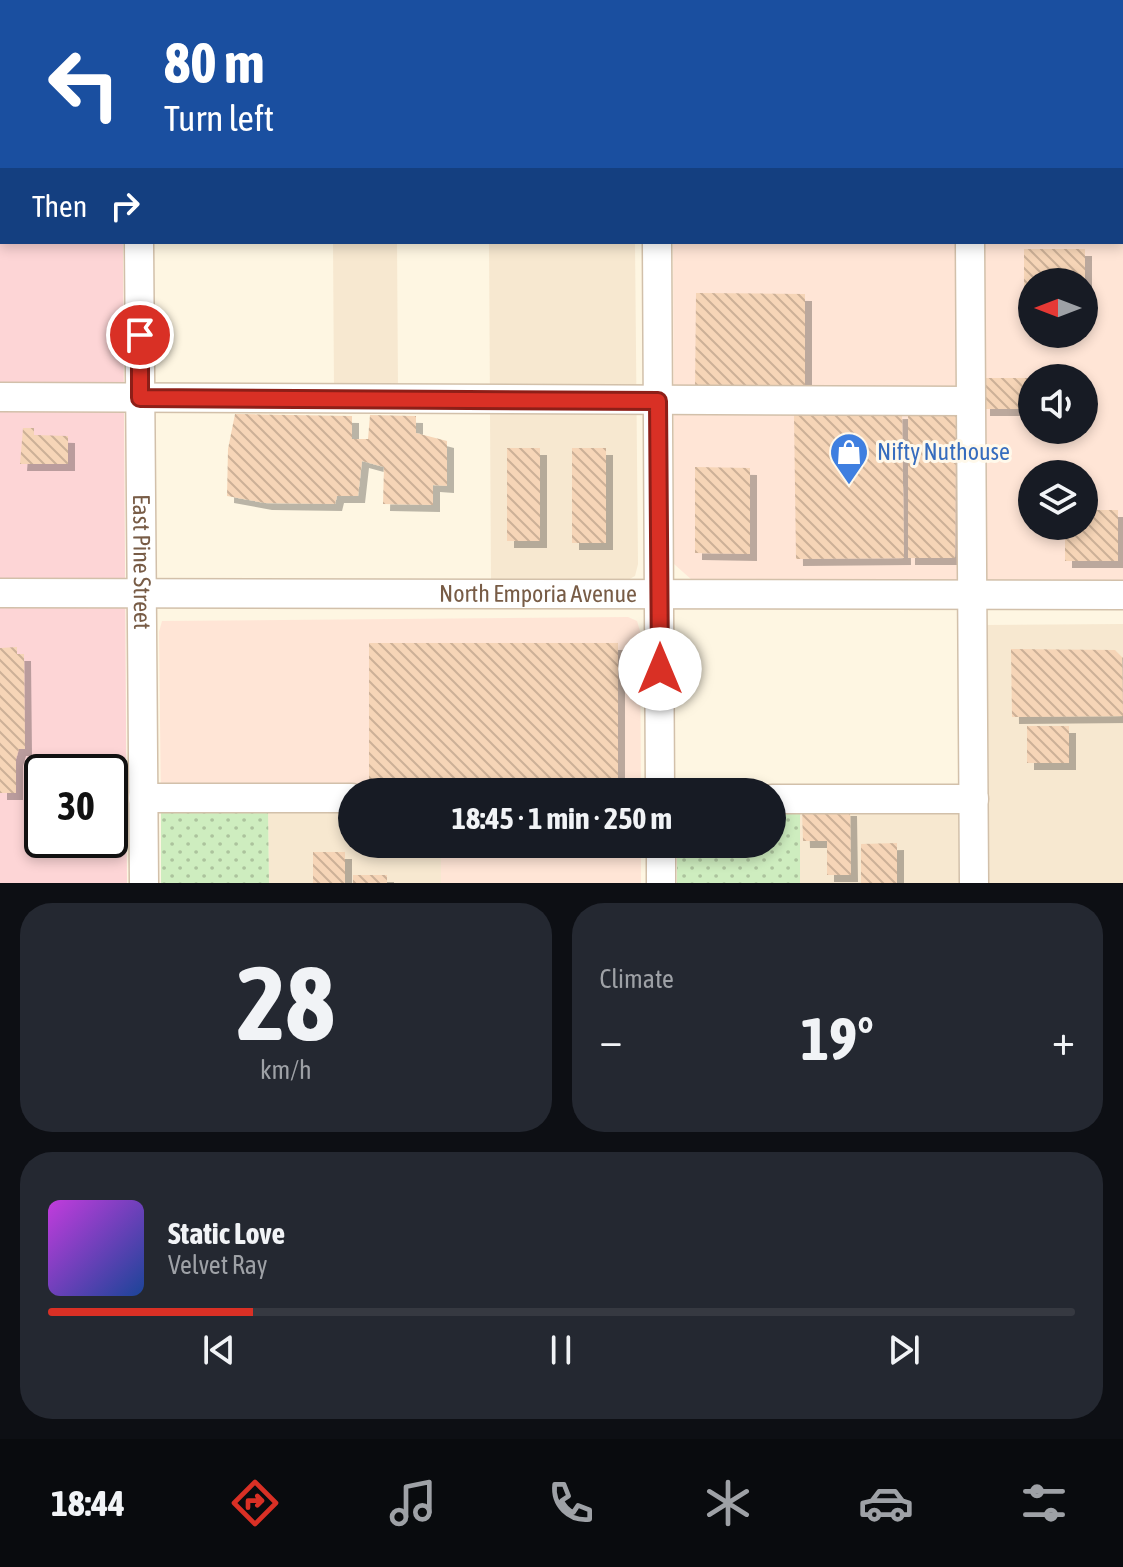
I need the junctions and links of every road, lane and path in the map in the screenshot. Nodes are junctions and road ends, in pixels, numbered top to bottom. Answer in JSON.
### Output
{"nodes":[{"id":1,"x":139,"y":244,"type":"edge"},
{"id":2,"x":657,"y":244,"type":"edge"},
{"id":3,"x":970,"y":244,"type":"edge"},
{"id":4,"x":0,"y":397,"type":"edge"},
{"id":5,"x":140,"y":398,"type":"junction"},
{"id":6,"x":658,"y":401,"type":"junction"},
{"id":7,"x":970,"y":401,"type":"junction"},
{"id":8,"x":0,"y":593,"type":"edge"},
{"id":9,"x":141,"y":593,"type":"junction"},
{"id":10,"x":659,"y":593,"type":"junction"},
{"id":11,"x":973,"y":594,"type":"junction"},
{"id":12,"x":1123,"y":595,"type":"edge"},
{"id":13,"x":660,"y":778,"type":"edge"},
{"id":14,"x":143,"y":798,"type":"junction"},
{"id":15,"x":338,"y":798,"type":"edge"},
{"id":16,"x":786,"y":799,"type":"edge"},
{"id":17,"x":974,"y":799,"type":"junction"},
{"id":18,"x":661,"y":858,"type":"edge"},
{"id":19,"x":144,"y":883,"type":"edge"},
{"id":20,"x":661,"y":883,"type":"edge"},
{"id":21,"x":974,"y":883,"type":"edge"}],
"edges":[{"from":1,"to":5,"type":"street","name":"East Pine Street"},
{"from":2,"to":6,"type":"street"},
{"from":3,"to":7,"type":"street"},
{"from":4,"to":5,"type":"street"},
{"from":5,"to":6,"type":"street"},
{"from":5,"to":9,"type":"street","name":"East Pine Street"},
{"from":6,"to":7,"type":"street"},
{"from":6,"to":10,"type":"street"},
{"from":7,"to":11,"type":"street"},
{"from":8,"to":9,"type":"street","name":"North Emporia Avenue"},
{"from":9,"to":10,"type":"street","name":"North Emporia Avenue"},
{"from":9,"to":14,"type":"street","name":"East Pine Street"},
{"from":10,"to":11,"type":"street","name":"North Emporia Avenue"},
{"from":10,"to":13,"type":"street"},
{"from":11,"to":12,"type":"street","name":"North Emporia Avenue"},
{"from":11,"to":17,"type":"street"},
{"from":14,"to":15,"type":"street"},
{"from":14,"to":19,"type":"street","name":"East Pine Street"},
{"from":16,"to":17,"type":"street"},
{"from":17,"to":21,"type":"street"},
{"from":18,"to":20,"type":"street"}]}
